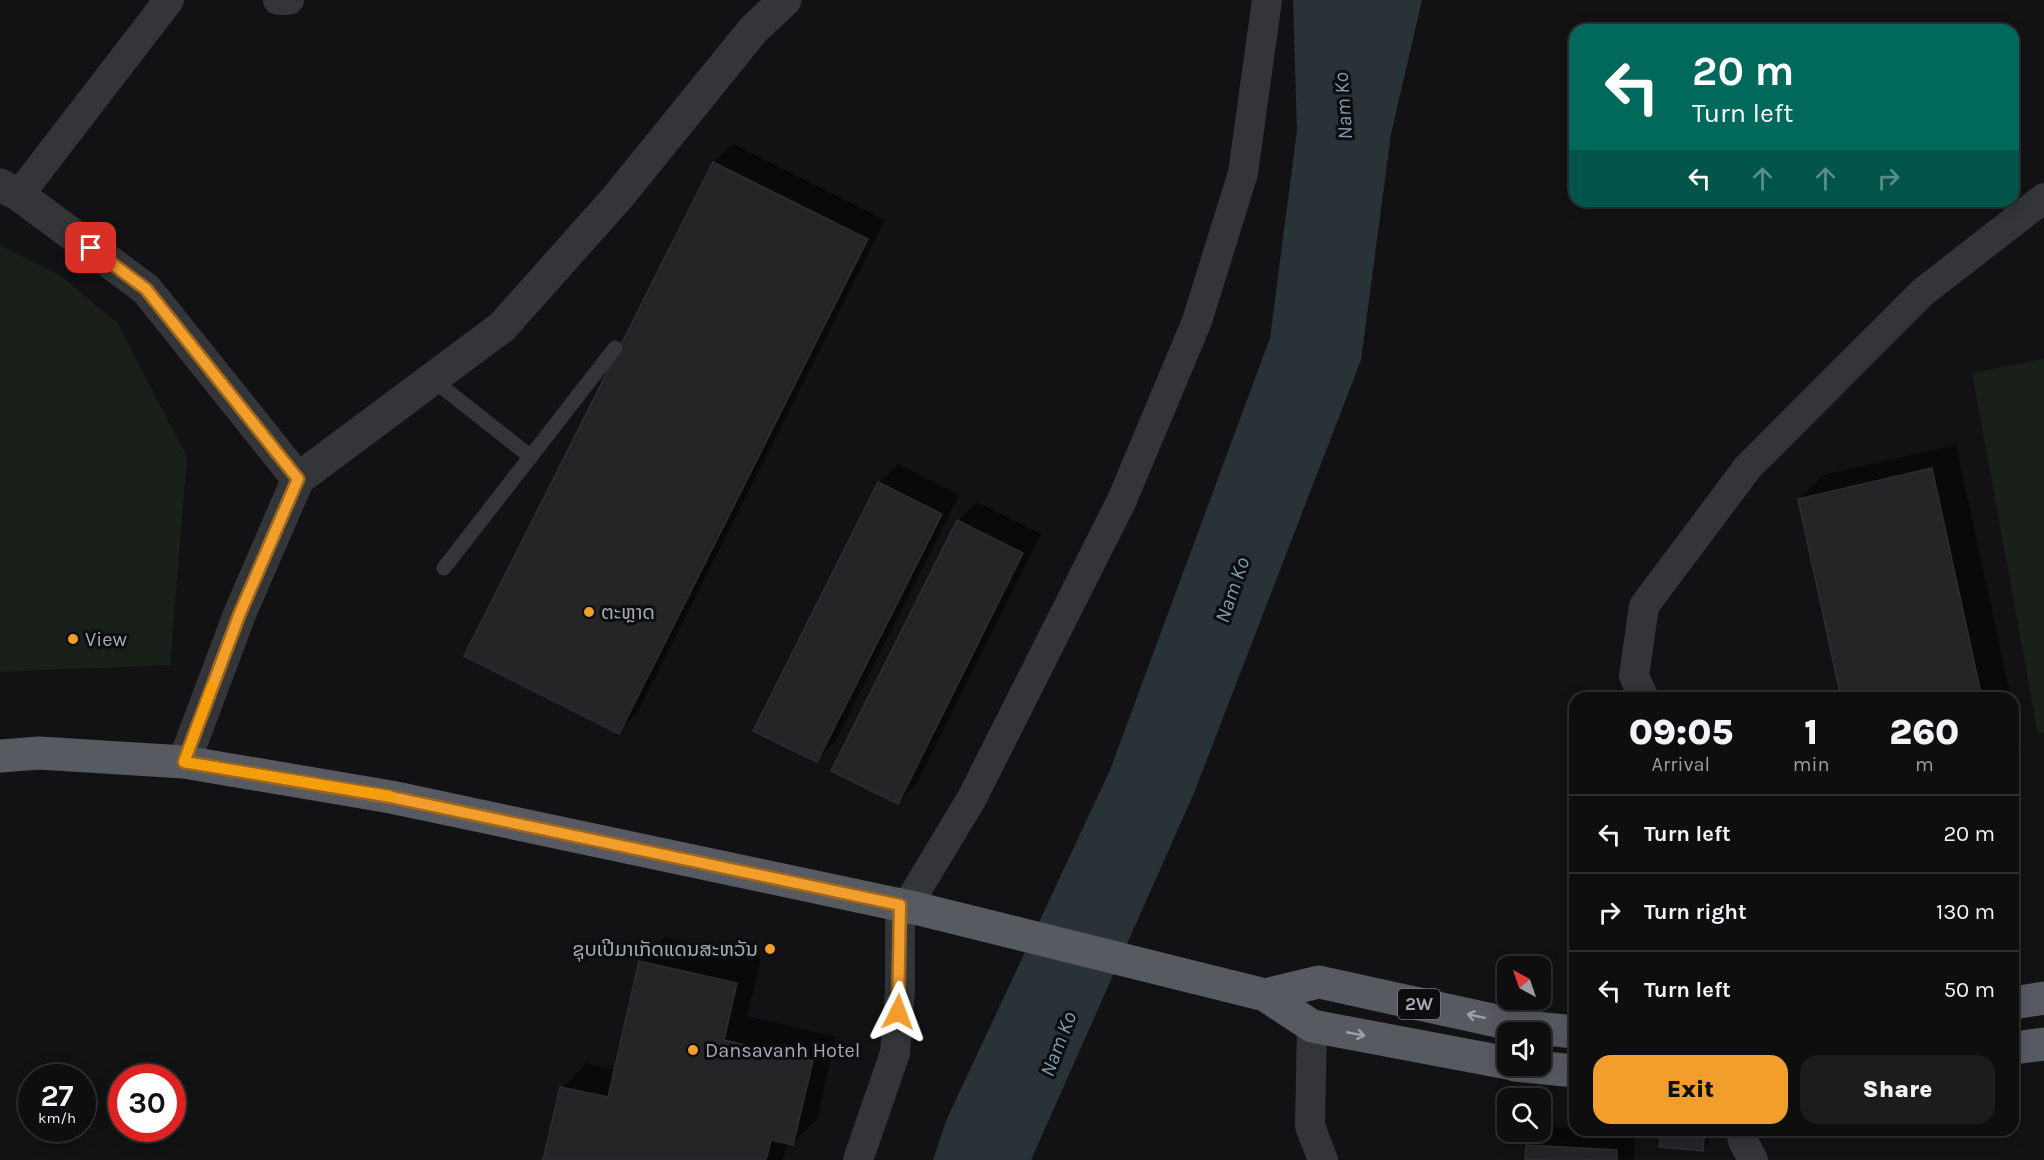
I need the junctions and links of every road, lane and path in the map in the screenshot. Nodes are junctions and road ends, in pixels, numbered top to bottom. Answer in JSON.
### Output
{"nodes":[{"id":1,"x":169,"y":0,"type":"edge"},
{"id":2,"x":278,"y":0,"type":"edge"},
{"id":3,"x":289,"y":0,"type":"edge"},
{"id":4,"x":785,"y":0,"type":"edge"},
{"id":5,"x":1267,"y":0,"type":"edge"},
{"id":6,"x":10,"y":190,"type":"edge"},
{"id":7,"x":2044,"y":198,"type":"edge"},
{"id":8,"x":615,"y":348,"type":"dead end"},
{"id":9,"x":432,"y":379,"type":"junction"},
{"id":10,"x":531,"y":457,"type":"junction"},
{"id":11,"x":298,"y":479,"type":"junction"},
{"id":12,"x":444,"y":568,"type":"dead end"},
{"id":13,"x":1641,"y":692,"type":"edge"},
{"id":14,"x":0,"y":756,"type":"edge"},
{"id":15,"x":184,"y":762,"type":"junction"},
{"id":16,"x":908,"y":906,"type":"junction"},
{"id":17,"x":1265,"y":995,"type":"junction"},
{"id":18,"x":2044,"y":998,"type":"edge"},
{"id":19,"x":2019,"y":1002,"type":"edge"},
{"id":20,"x":1312,"y":1026,"type":"junction"},
{"id":21,"x":1569,"y":1031,"type":"edge"},
{"id":22,"x":2044,"y":1044,"type":"edge"},
{"id":23,"x":2019,"y":1047,"type":"edge"},
{"id":24,"x":1497,"y":1062,"type":"edge"},
{"id":25,"x":1551,"y":1069,"type":"edge"},
{"id":26,"x":1569,"y":1070,"type":"edge"},
{"id":27,"x":1742,"y":1136,"type":"edge"},
{"id":28,"x":858,"y":1160,"type":"edge"},
{"id":29,"x":1323,"y":1160,"type":"edge"},
{"id":30,"x":1753,"y":1160,"type":"edge"}],
"edges":[{"from":1,"to":6,"type":"street"},
{"from":2,"to":3,"type":"street"},
{"from":4,"to":9,"type":"street"},
{"from":5,"to":16,"type":"street"},
{"from":6,"to":11,"type":"street"},
{"from":7,"to":13,"type":"street"},
{"from":8,"to":10,"type":"lane"},
{"from":9,"to":10,"type":"lane"},
{"from":9,"to":11,"type":"street"},
{"from":10,"to":12,"type":"lane"},
{"from":11,"to":15,"type":"street"},
{"from":14,"to":15,"type":"highway","number":"2W"},
{"from":15,"to":16,"type":"highway","number":"2W"},
{"from":16,"to":17,"type":"highway","number":"2W"},
{"from":16,"to":28,"type":"street"},
{"from":17,"to":20,"type":"highway","number":"2W"},
{"from":21,"to":17,"type":"highway","number":"2W","one_way":true},
{"from":18,"to":19,"type":"highway"},
{"from":20,"to":24,"type":"highway","number":"2W","one_way":true},
{"from":20,"to":29,"type":"street"},
{"from":22,"to":23,"type":"highway"},
{"from":25,"to":26,"type":"highway"},
{"from":27,"to":30,"type":"street"}]}
